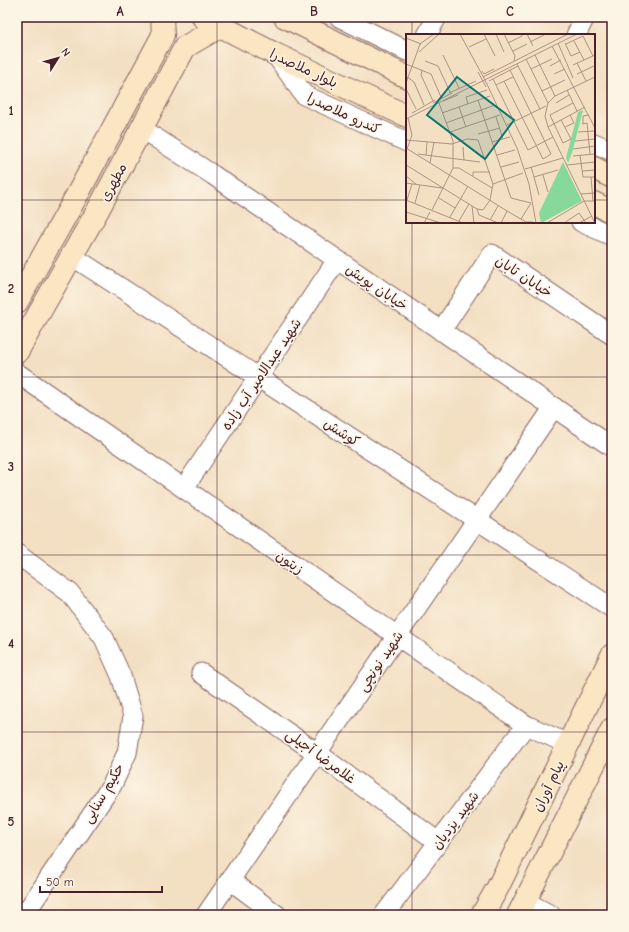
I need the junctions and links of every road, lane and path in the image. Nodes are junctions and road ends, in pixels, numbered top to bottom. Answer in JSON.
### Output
{"nodes":[{"id":1,"x":285,"y":17,"type":"edge"},
{"id":2,"x":339,"y":17,"type":"edge"},
{"id":3,"x":437,"y":17,"type":"edge"},
{"id":4,"x":586,"y":17,"type":"edge"},
{"id":5,"x":212,"y":22,"type":"edge"},
{"id":6,"x":163,"y":26,"type":"edge"},
{"id":7,"x":428,"y":34,"type":"edge"},
{"id":8,"x":577,"y":34,"type":"edge"},
{"id":9,"x":186,"y":47,"type":"junction"},
{"id":10,"x":406,"y":50,"type":"edge"},
{"id":11,"x":275,"y":54,"type":"junction"},
{"id":12,"x":406,"y":77,"type":"edge"},
{"id":13,"x":406,"y":116,"type":"edge"},
{"id":14,"x":142,"y":129,"type":"junction"},
{"id":15,"x":406,"y":142,"type":"edge"},
{"id":16,"x":595,"y":144,"type":"edge"},
{"id":17,"x":612,"y":152,"type":"edge"},
{"id":18,"x":595,"y":168,"type":"edge"},
{"id":19,"x":612,"y":177,"type":"edge"},
{"id":20,"x":595,"y":204,"type":"edge"},
{"id":21,"x":612,"y":212,"type":"edge"},
{"id":22,"x":583,"y":223,"type":"edge"},
{"id":23,"x":612,"y":236,"type":"edge"},
{"id":24,"x":72,"y":256,"type":"junction"},
{"id":25,"x":338,"y":260,"type":"junction"},
{"id":26,"x":17,"y":302,"type":"edge"},
{"id":27,"x":441,"y":331,"type":"junction"},
{"id":28,"x":612,"y":335,"type":"edge"},
{"id":29,"x":17,"y":352,"type":"edge"},
{"id":30,"x":17,"y":373,"type":"edge"},
{"id":31,"x":258,"y":378,"type":"junction"},
{"id":32,"x":554,"y":407,"type":"junction"},
{"id":33,"x":612,"y":447,"type":"edge"},
{"id":34,"x":184,"y":488,"type":"junction"},
{"id":35,"x":477,"y":520,"type":"junction"},
{"id":36,"x":17,"y":554,"type":"edge"},
{"id":37,"x":612,"y":608,"type":"edge"},
{"id":38,"x":397,"y":636,"type":"junction"},
{"id":39,"x":612,"y":655,"type":"edge"},
{"id":40,"x":201,"y":673,"type":"dead end"},
{"id":41,"x":526,"y":725,"type":"junction"},
{"id":42,"x":612,"y":729,"type":"edge"},
{"id":43,"x":568,"y":744,"type":"junction"},
{"id":44,"x":317,"y":753,"type":"junction"},
{"id":45,"x":438,"y":842,"type":"junction"},
{"id":46,"x":230,"y":880,"type":"junction"},
{"id":47,"x":522,"y":908,"type":"edge"},
{"id":48,"x":24,"y":915,"type":"edge"},
{"id":49,"x":206,"y":915,"type":"edge"},
{"id":50,"x":277,"y":915,"type":"edge"},
{"id":51,"x":384,"y":915,"type":"edge"},
{"id":52,"x":482,"y":915,"type":"edge"},
{"id":53,"x":551,"y":915,"type":"edge"}],
"edges":[{"from":1,"to":12,"type":"main road"},
{"from":2,"to":10,"type":"street"},
{"from":3,"to":7,"type":"street"},
{"from":4,"to":8,"type":"street"},
{"from":5,"to":9,"type":"main road"},
{"from":5,"to":11,"type":"main road","name":"بلوار ملاصدرا"},
{"from":6,"to":9,"type":"main road"},
{"from":6,"to":26,"type":"main road","name":"مطهری"},
{"from":9,"to":14,"type":"main road","name":"مطهری"},
{"from":11,"to":13,"type":"main road","name":"بلوار ملاصدرا"},
{"from":11,"to":15,"type":"street","name":"کندرو ملاصدرا"},
{"from":14,"to":24,"type":"main road","name":"مطهری"},
{"from":14,"to":25,"type":"street","name":"خیابان پویش"},
{"from":16,"to":17,"type":"street"},
{"from":18,"to":19,"type":"main road"},
{"from":20,"to":21,"type":"main road"},
{"from":22,"to":23,"type":"street"},
{"from":24,"to":29,"type":"main road","name":"مطهری"},
{"from":24,"to":31,"type":"street","name":"کوشش"},
{"from":25,"to":27,"type":"street","name":"خیابان پویش"},
{"from":25,"to":31,"type":"street","name":"شهید عبدالامیر آب زاده"},
{"from":27,"to":28,"type":"street","name":"خیابان تابان"},
{"from":27,"to":32,"type":"street","name":"خیابان پویش"},
{"from":30,"to":34,"type":"street","name":"زیتون"},
{"from":31,"to":34,"type":"street","name":"شهید عبدالامیر آب زاده"},
{"from":31,"to":35,"type":"street","name":"کوشش"},
{"from":32,"to":33,"type":"street","name":"خیابان پویش"},
{"from":32,"to":35,"type":"street","name":"شهید نونچی"},
{"from":34,"to":38,"type":"street","name":"زیتون"},
{"from":35,"to":37,"type":"street","name":"کوشش"},
{"from":35,"to":38,"type":"street","name":"شهید نونچی"},
{"from":36,"to":48,"type":"street","name":"حکیم سنایی"},
{"from":38,"to":41,"type":"street","name":"زیتون"},
{"from":38,"to":44,"type":"street","name":"شهید نونچی"},
{"from":39,"to":43,"type":"main road","name":"پیام آوران"},
{"from":40,"to":44,"type":"street","name":"غلامرضا آجیلی"},
{"from":41,"to":43,"type":"street","name":"زیتون"},
{"from":41,"to":45,"type":"street","name":"شهید یزدیان"},
{"from":42,"to":47,"type":"main road"},
{"from":43,"to":52,"type":"main road","name":"پیام آوران"},
{"from":44,"to":45,"type":"street","name":"غلامرضا آجیلی"},
{"from":44,"to":46,"type":"street","name":"شهید نونچی"},
{"from":45,"to":51,"type":"street","name":"شهید یزدیان"},
{"from":46,"to":49,"type":"street","name":"شهید نونچی"},
{"from":46,"to":50,"type":"street"},
{"from":47,"to":53,"type":"street"}]}
